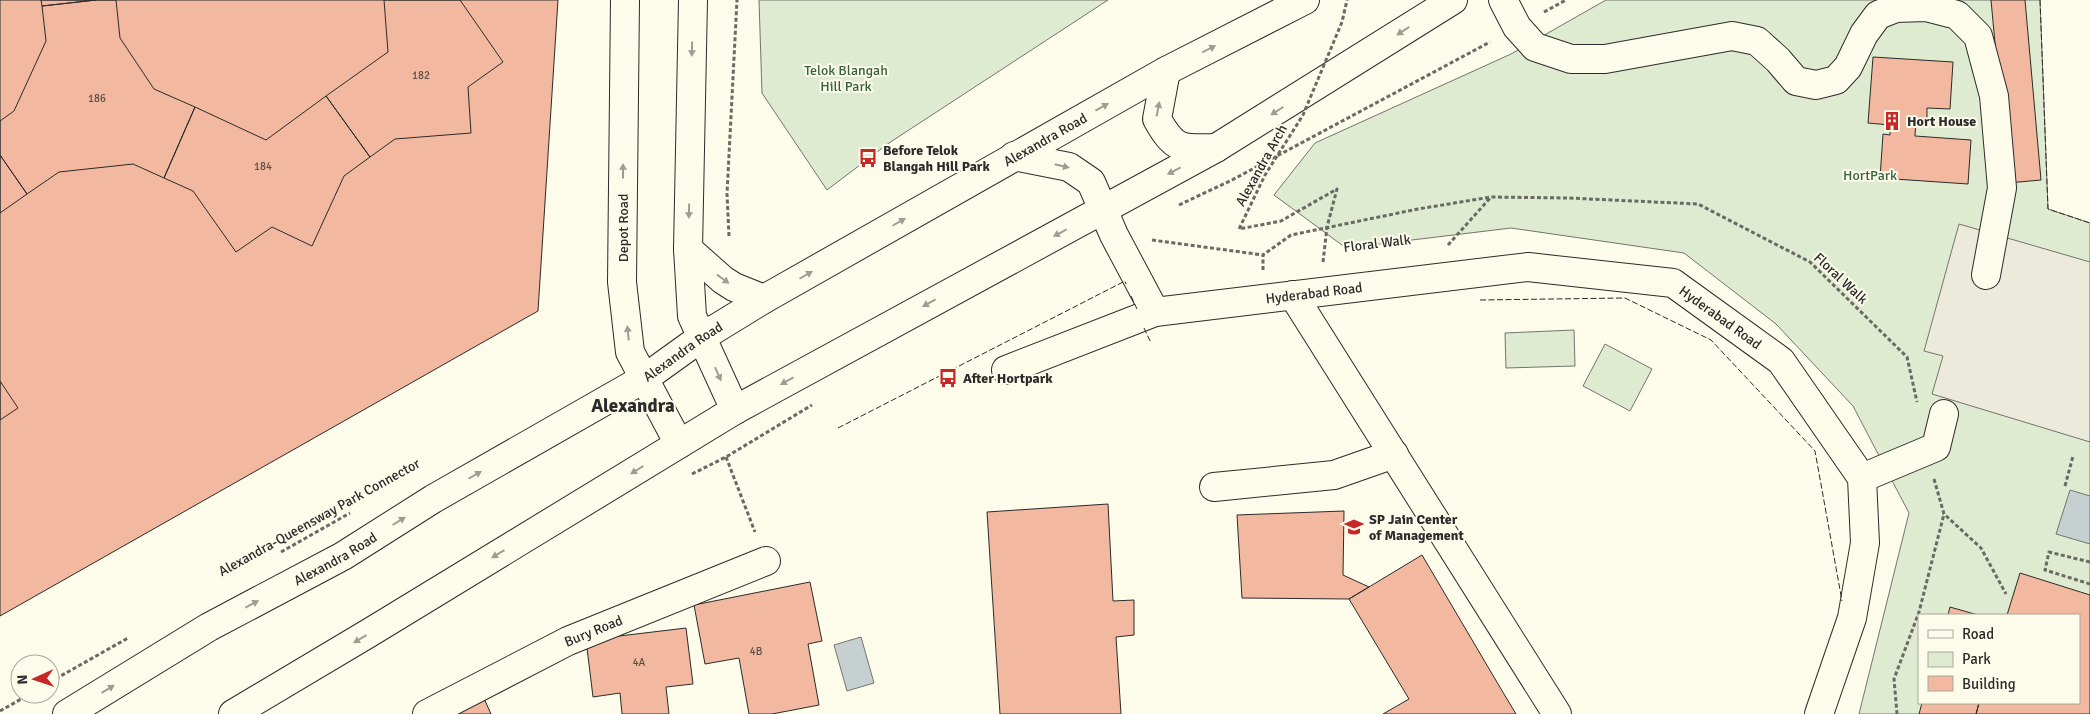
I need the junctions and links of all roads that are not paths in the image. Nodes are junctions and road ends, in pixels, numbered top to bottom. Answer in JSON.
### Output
{"nodes":[{"id":1,"x":625,"y":0,"type":"edge"},
{"id":2,"x":693,"y":0,"type":"edge"},
{"id":3,"x":1305,"y":0,"type":"edge"},
{"id":4,"x":1453,"y":0,"type":"edge"},
{"id":5,"x":1503,"y":0,"type":"edge"},
{"id":6,"x":1166,"y":71,"type":"junction"},
{"id":7,"x":1216,"y":148,"type":"junction"},
{"id":8,"x":1014,"y":156,"type":"junction"},
{"id":9,"x":1103,"y":210,"type":"junction"},
{"id":10,"x":688,"y":249,"type":"junction"},
{"id":11,"x":1986,"y":275,"type":"dead end"},
{"id":12,"x":1294,"y":294,"type":"junction"},
{"id":13,"x":764,"y":299,"type":"junction"},
{"id":14,"x":1155,"y":312,"type":"junction"},
{"id":15,"x":702,"y":337,"type":"junction"},
{"id":16,"x":1006,"y":370,"type":"dead end"},
{"id":17,"x":645,"y":378,"type":"junction"},
{"id":18,"x":734,"y":410,"type":"junction"},
{"id":19,"x":1944,"y":414,"type":"dead end"},
{"id":20,"x":679,"y":444,"type":"junction"},
{"id":21,"x":1394,"y":454,"type":"junction"},
{"id":22,"x":1862,"y":478,"type":"junction"},
{"id":23,"x":1214,"y":487,"type":"dead end"},
{"id":24,"x":766,"y":561,"type":"road end"},
{"id":25,"x":67,"y":714,"type":"edge"},
{"id":26,"x":233,"y":714,"type":"edge"},
{"id":27,"x":427,"y":714,"type":"edge"},
{"id":28,"x":1557,"y":714,"type":"edge"},
{"id":29,"x":1819,"y":714,"type":"edge"}],
"edges":[{"from":17,"to":1,"type":"main road","name":"Depot Road","one_way":true},
{"from":2,"to":10,"type":"main road","one_way":true},
{"from":6,"to":3,"type":"main road","name":"Alexandra Road","one_way":true},
{"from":4,"to":7,"type":"main road","one_way":true},
{"from":5,"to":11,"type":"main road"},
{"from":7,"to":6,"type":"main road","one_way":true},
{"from":8,"to":6,"type":"main road","name":"Alexandra Road","one_way":true},
{"from":7,"to":9,"type":"main road","one_way":true},
{"from":8,"to":9,"type":"main road","one_way":true},
{"from":13,"to":8,"type":"main road","name":"Alexandra Road","one_way":true},
{"from":9,"to":14,"type":"main road"},
{"from":9,"to":18,"type":"main road","one_way":true},
{"from":10,"to":13,"type":"main road","one_way":true},
{"from":10,"to":15,"type":"main road"},
{"from":12,"to":14,"type":"main road","name":"Hyderabad Road"},
{"from":12,"to":21,"type":"main road"},
{"from":12,"to":22,"type":"main road","name":"Hyderabad Road"},
{"from":13,"to":15,"type":"main road","name":"Alexandra Road"},
{"from":14,"to":16,"type":"main road","name":"Hyderabad Road"},
{"from":15,"to":17,"type":"main road","name":"Alexandra Road"},
{"from":15,"to":18,"type":"main road","one_way":true},
{"from":17,"to":20,"type":"main road","name":"Depot Road"},
{"from":25,"to":17,"type":"main road","name":"Alexandra Road","one_way":true},
{"from":18,"to":20,"type":"main road"},
{"from":19,"to":22,"type":"main road"},
{"from":20,"to":26,"type":"main road","one_way":true},
{"from":21,"to":23,"type":"main road"},
{"from":21,"to":28,"type":"main road"},
{"from":22,"to":29,"type":"main road"},
{"from":24,"to":27,"type":"main road","name":"Bury Road"}]}
